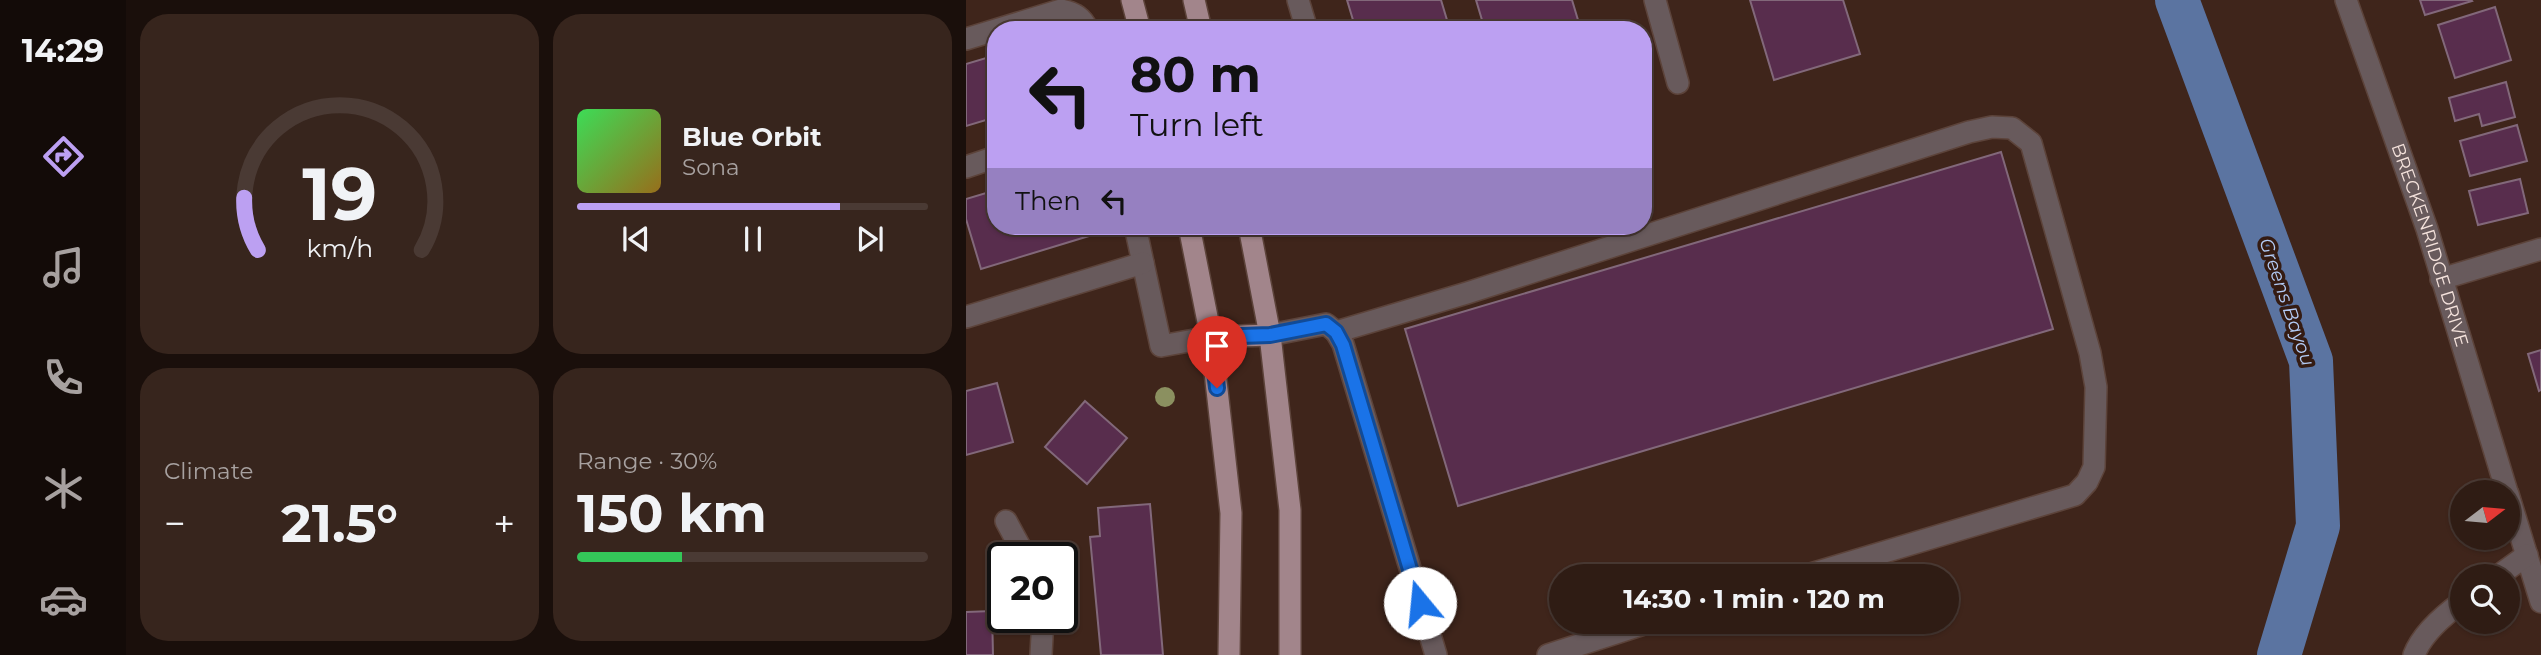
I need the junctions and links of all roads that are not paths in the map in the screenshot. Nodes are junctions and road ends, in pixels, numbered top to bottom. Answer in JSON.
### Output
{"nodes":[{"id":1,"x":1132,"y":0,"type":"edge"},
{"id":2,"x":1194,"y":0,"type":"edge"},
{"id":3,"x":1298,"y":0,"type":"edge"},
{"id":4,"x":1655,"y":0,"type":"edge"},
{"id":5,"x":2346,"y":0,"type":"edge"},
{"id":6,"x":1025,"y":21,"type":"edge"},
{"id":7,"x":1084,"y":21,"type":"edge"},
{"id":8,"x":1138,"y":21,"type":"edge"},
{"id":9,"x":1199,"y":21,"type":"edge"},
{"id":10,"x":1304,"y":21,"type":"edge"},
{"id":11,"x":987,"y":33,"type":"edge"},
{"id":12,"x":966,"y":39,"type":"edge"},
{"id":13,"x":1678,"y":83,"type":"dead end"},
{"id":14,"x":987,"y":160,"type":"edge"},
{"id":15,"x":966,"y":167,"type":"edge"},
{"id":16,"x":1652,"y":234,"type":"edge"},
{"id":17,"x":1137,"y":235,"type":"edge"},
{"id":18,"x":1191,"y":235,"type":"edge"},
{"id":19,"x":1251,"y":235,"type":"edge"},
{"id":20,"x":1648,"y":235,"type":"edge"},
{"id":21,"x":2541,"y":250,"type":"edge"},
{"id":22,"x":1143,"y":263,"type":"junction"},
{"id":23,"x":2441,"y":279,"type":"junction"},
{"id":24,"x":966,"y":317,"type":"edge"},
{"id":25,"x":1336,"y":332,"type":"junction"},
{"id":26,"x":1270,"y":335,"type":"junction"},
{"id":27,"x":1211,"y":337,"type":"junction"},
{"id":28,"x":2503,"y":480,"type":"edge"},
{"id":29,"x":1006,"y":521,"type":"dead end"},
{"id":30,"x":2520,"y":533,"type":"edge"},
{"id":31,"x":1017,"y":542,"type":"edge"},
{"id":32,"x":2527,"y":555,"type":"junction"},
{"id":33,"x":1844,"y":564,"type":"edge"},
{"id":34,"x":2515,"y":564,"type":"edge"},
{"id":35,"x":2541,"y":602,"type":"edge"},
{"id":36,"x":2450,"y":610,"type":"edge"},
{"id":37,"x":1042,"y":633,"type":"edge"},
{"id":38,"x":1613,"y":634,"type":"edge"},
{"id":39,"x":1041,"y":655,"type":"edge"},
{"id":40,"x":1229,"y":655,"type":"edge"},
{"id":41,"x":1290,"y":655,"type":"edge"},
{"id":42,"x":1436,"y":655,"type":"edge"},
{"id":43,"x":1548,"y":655,"type":"edge"},
{"id":44,"x":2414,"y":655,"type":"edge"}],
"edges":[{"from":1,"to":8,"type":"main road"},
{"from":2,"to":9,"type":"main road"},
{"from":3,"to":10,"type":"street"},
{"from":4,"to":13,"type":"street"},
{"from":5,"to":23,"type":"street","name":"BRECKENRIDGE DRIVE"},
{"from":6,"to":7,"type":"street"},
{"from":11,"to":12,"type":"street"},
{"from":14,"to":15,"type":"street"},
{"from":16,"to":33,"type":"street"},
{"from":17,"to":22,"type":"street"},
{"from":18,"to":27,"type":"main road"},
{"from":19,"to":26,"type":"main road"},
{"from":20,"to":25,"type":"street"},
{"from":21,"to":23,"type":"street"},
{"from":22,"to":24,"type":"street"},
{"from":22,"to":27,"type":"street"},
{"from":23,"to":28,"type":"street","name":"BRECKENRIDGE DRIVE"},
{"from":25,"to":26,"type":"street"},
{"from":25,"to":42,"type":"street"},
{"from":26,"to":27,"type":"main road"},
{"from":26,"to":41,"type":"main road"},
{"from":27,"to":40,"type":"main road"},
{"from":29,"to":31,"type":"street"},
{"from":30,"to":32,"type":"street","name":"BRECKENRIDGE DRIVE"},
{"from":32,"to":34,"type":"street"},
{"from":32,"to":35,"type":"street","name":"BRECKENRIDGE DRIVE"},
{"from":36,"to":44,"type":"street"},
{"from":37,"to":39,"type":"street"},
{"from":38,"to":43,"type":"street"}]}
